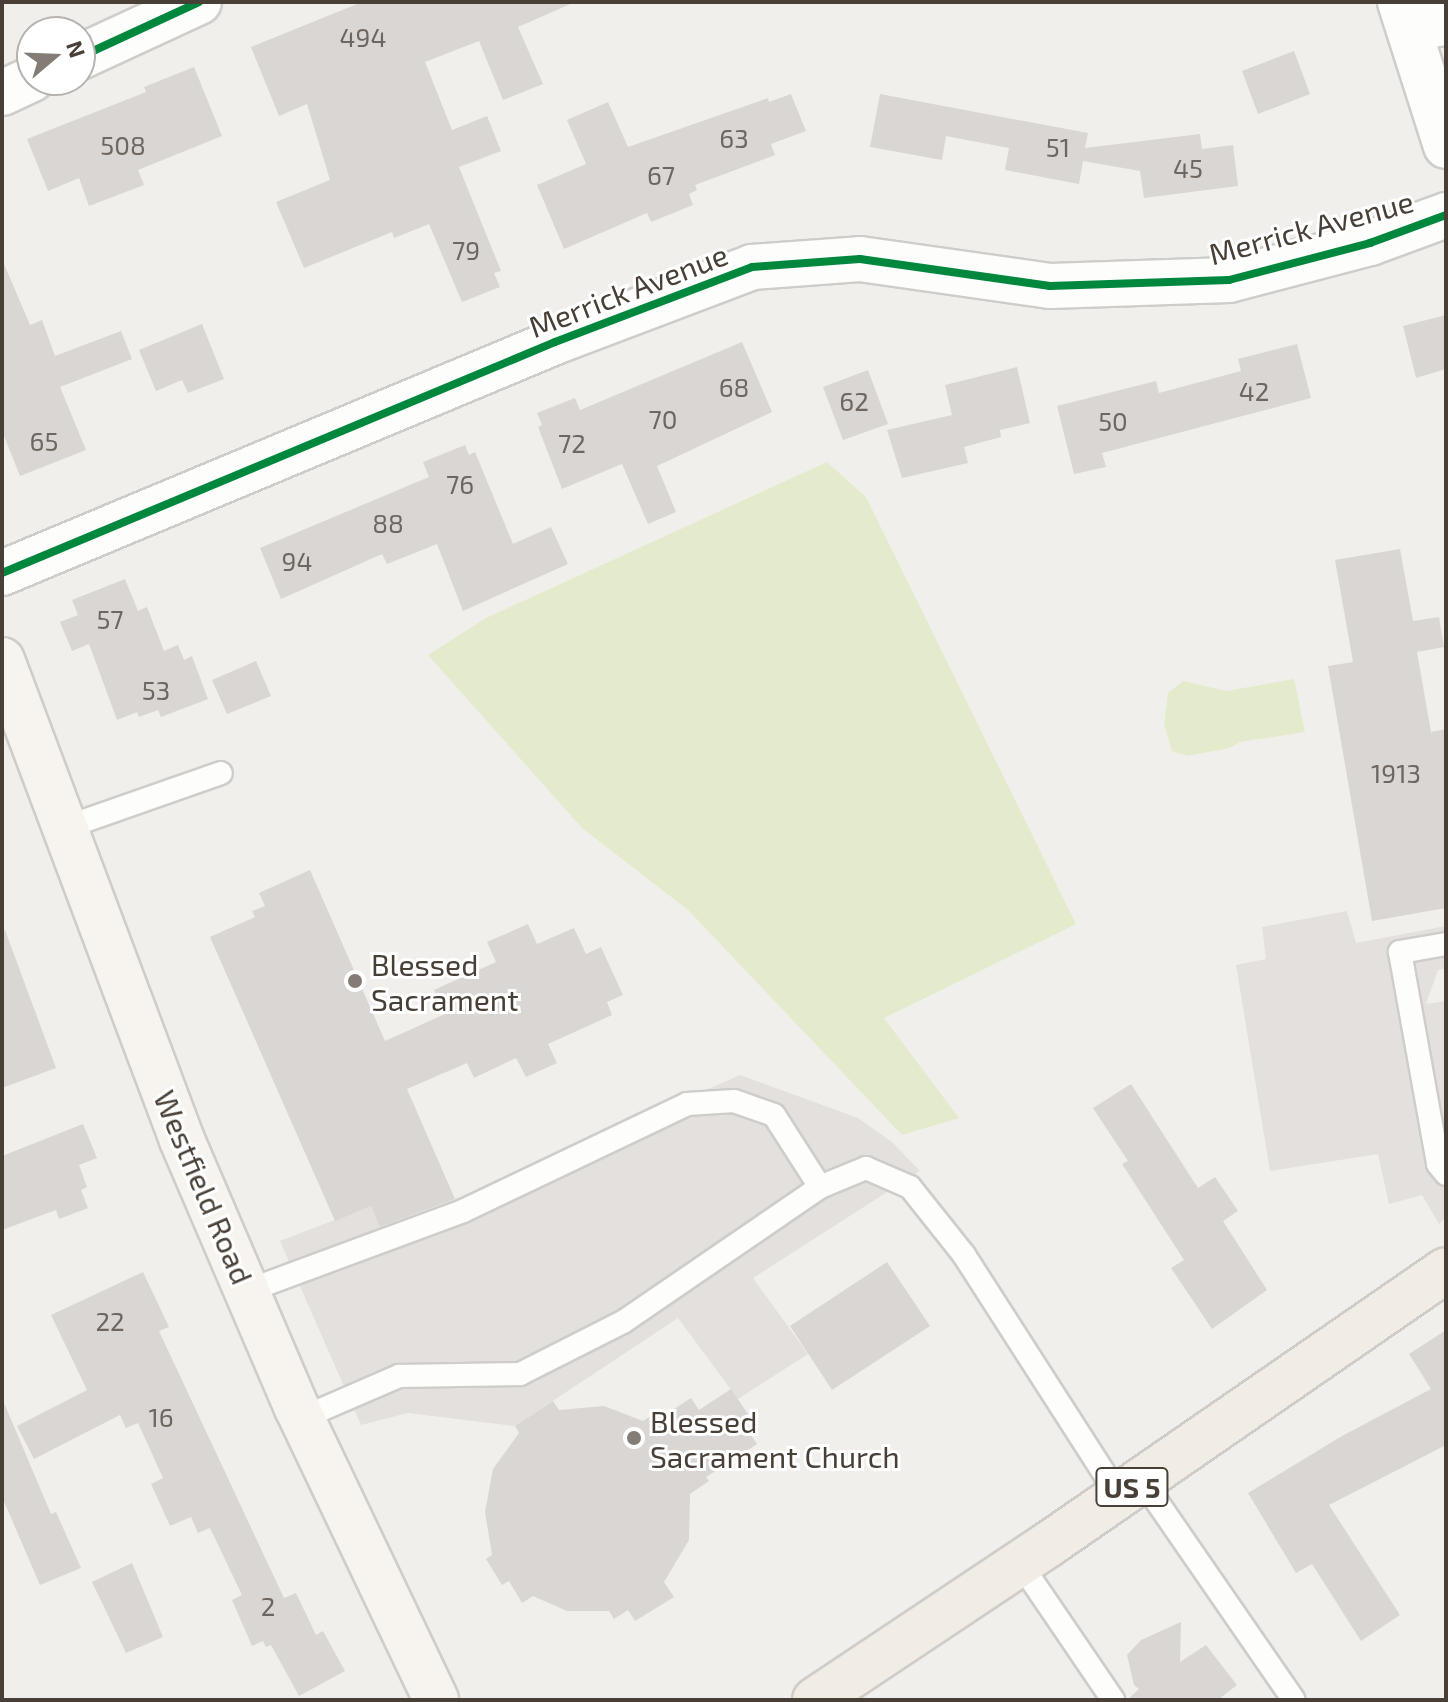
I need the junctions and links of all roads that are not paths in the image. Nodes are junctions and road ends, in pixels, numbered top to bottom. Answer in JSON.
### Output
{"nodes":[{"id":1,"x":199,"y":2,"type":"edge"},
{"id":2,"x":1419,"y":18,"type":"edge"},
{"id":3,"x":96,"y":50,"type":"edge"},
{"id":4,"x":1446,"y":146,"type":"edge"},
{"id":5,"x":1446,"y":215,"type":"edge"},
{"id":6,"x":2,"y":573,"type":"edge"},
{"id":7,"x":2,"y":660,"type":"edge"},
{"id":8,"x":221,"y":773,"type":"dead end"},
{"id":9,"x":64,"y":828,"type":"junction"},
{"id":10,"x":1446,"y":944,"type":"edge"},
{"id":11,"x":1446,"y":1174,"type":"edge"},
{"id":12,"x":820,"y":1187,"type":"junction"},
{"id":13,"x":1446,"y":1270,"type":"edge"},
{"id":14,"x":247,"y":1291,"type":"junction"},
{"id":15,"x":302,"y":1418,"type":"junction"},
{"id":16,"x":1130,"y":1488,"type":"junction"},
{"id":17,"x":1020,"y":1563,"type":"junction"},
{"id":18,"x":436,"y":1700,"type":"edge"},
{"id":19,"x":815,"y":1700,"type":"edge"},
{"id":20,"x":1113,"y":1700,"type":"edge"},
{"id":21,"x":1294,"y":1700,"type":"edge"}],
"edges":[{"from":1,"to":3,"type":"street"},
{"from":2,"to":4,"type":"street"},
{"from":5,"to":6,"type":"street","name":"Merrick Avenue"},
{"from":7,"to":9,"type":"main road","name":"Westfield Road"},
{"from":8,"to":9,"type":"lane"},
{"from":9,"to":14,"type":"main road","name":"Westfield Road"},
{"from":10,"to":11,"type":"lane"},
{"from":12,"to":14,"type":"lane"},
{"from":12,"to":15,"type":"lane"},
{"from":12,"to":16,"type":"lane"},
{"from":13,"to":16,"type":"main road","number":"US 5"},
{"from":14,"to":15,"type":"main road","name":"Westfield Road"},
{"from":15,"to":18,"type":"main road","name":"Westfield Road"},
{"from":16,"to":17,"type":"main road","number":"US 5"},
{"from":16,"to":21,"type":"lane"},
{"from":17,"to":19,"type":"main road","number":"US 5"},
{"from":17,"to":20,"type":"lane"}]}
